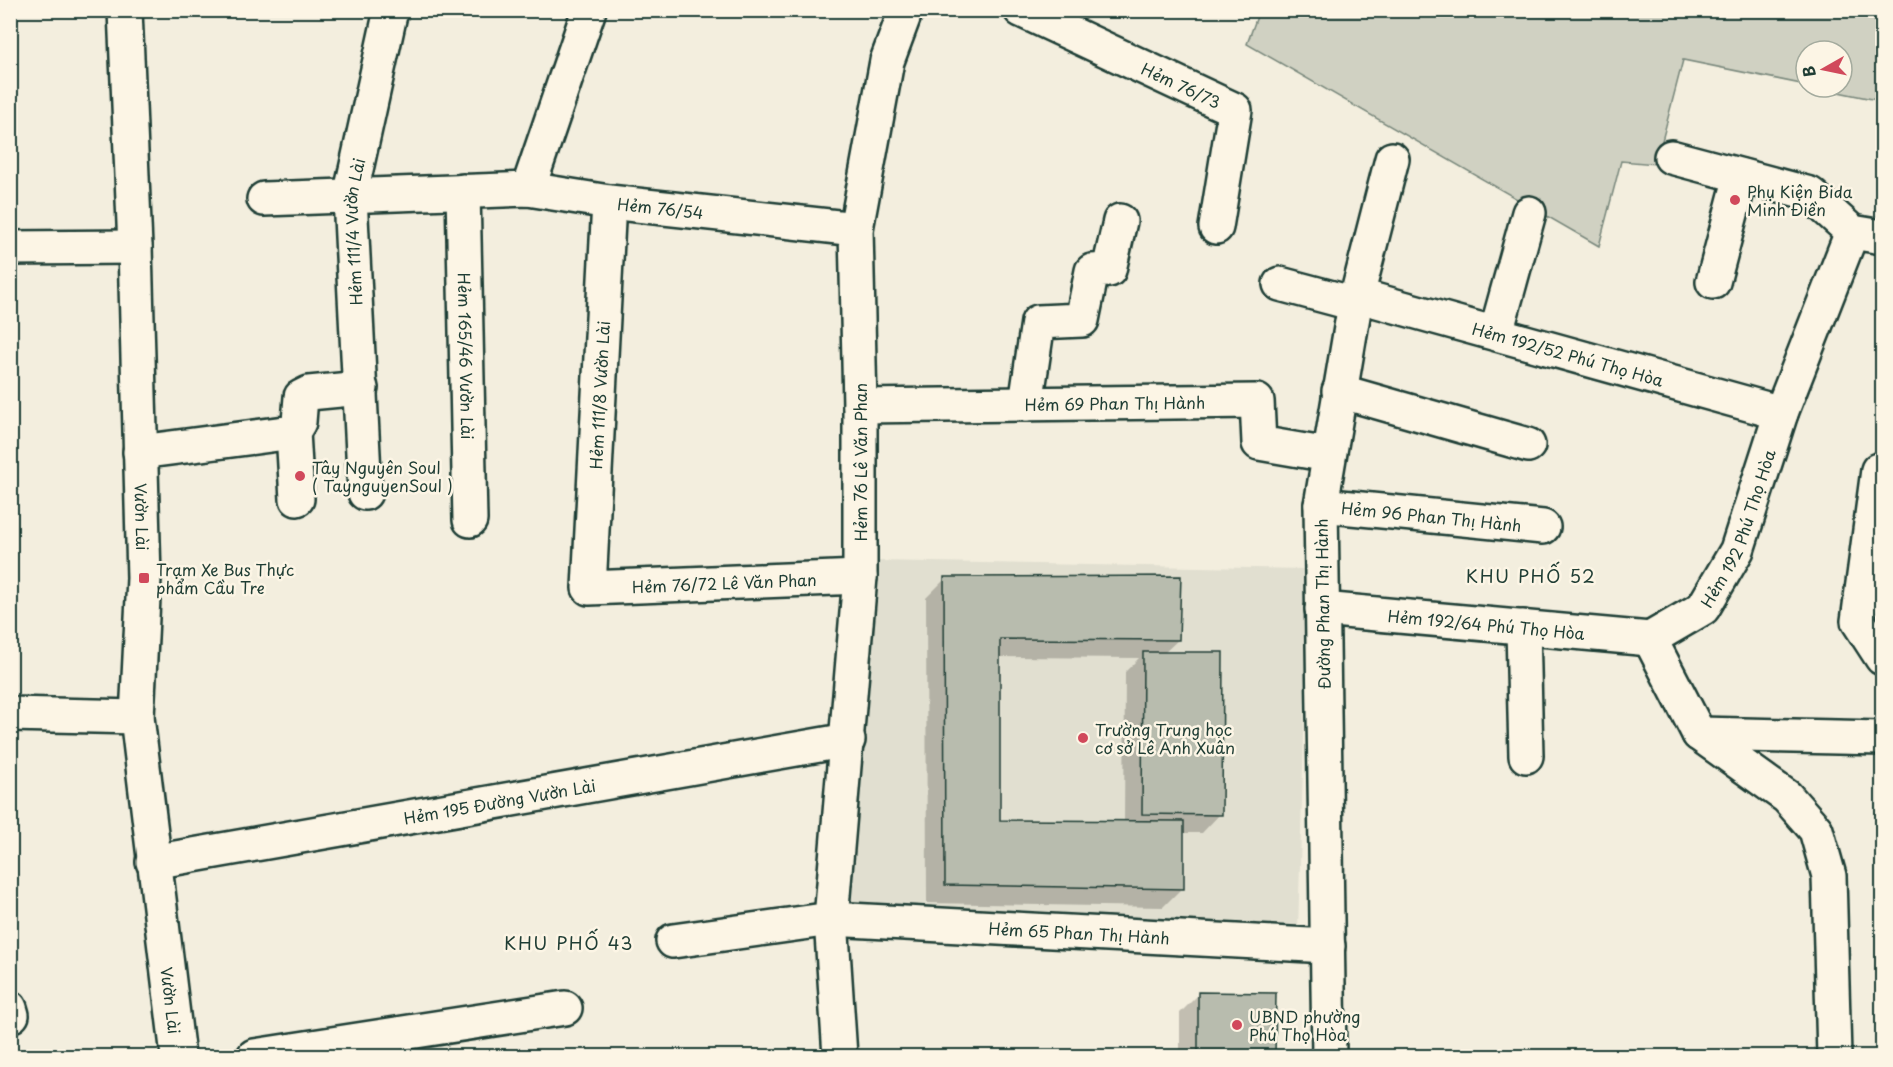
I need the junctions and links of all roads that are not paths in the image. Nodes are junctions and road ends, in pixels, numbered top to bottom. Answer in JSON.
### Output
{"nodes":[{"id":1,"x":125,"y":10,"type":"edge"},
{"id":2,"x":391,"y":10,"type":"edge"},
{"id":3,"x":589,"y":10,"type":"edge"},
{"id":4,"x":906,"y":10,"type":"edge"},
{"id":5,"x":1021,"y":10,"type":"edge"},
{"id":6,"x":1671,"y":157,"type":"dead end"},
{"id":7,"x":1392,"y":159,"type":"dead end"},
{"id":8,"x":1741,"y":176,"type":"junction"},
{"id":9,"x":528,"y":189,"type":"junction"},
{"id":10,"x":463,"y":191,"type":"junction"},
{"id":11,"x":350,"y":196,"type":"junction"},
{"id":12,"x":264,"y":199,"type":"dead end"},
{"id":13,"x":609,"y":202,"type":"junction"},
{"id":14,"x":1529,"y":213,"type":"dead end"},
{"id":15,"x":1120,"y":221,"type":"dead end"},
{"id":16,"x":1216,"y":227,"type":"dead end"},
{"id":17,"x":856,"y":229,"type":"junction"},
{"id":18,"x":1867,"y":235,"type":"edge"},
{"id":19,"x":135,"y":247,"type":"junction"},
{"id":20,"x":10,"y":248,"type":"edge"},
{"id":21,"x":1713,"y":282,"type":"dead end"},
{"id":22,"x":1280,"y":284,"type":"dead end"},
{"id":23,"x":1355,"y":300,"type":"junction"},
{"id":24,"x":1496,"y":333,"type":"junction"},
{"id":25,"x":361,"y":388,"type":"junction"},
{"id":26,"x":1339,"y":391,"type":"junction"},
{"id":27,"x":1026,"y":404,"type":"junction"},
{"id":28,"x":860,"y":406,"type":"junction"},
{"id":29,"x":1781,"y":413,"type":"junction"},
{"id":30,"x":293,"y":432,"type":"junction"},
{"id":31,"x":1528,"y":445,"type":"dead end"},
{"id":32,"x":140,"y":452,"type":"junction"},
{"id":33,"x":1329,"y":454,"type":"junction"},
{"id":34,"x":1882,"y":471,"type":"edge"},
{"id":35,"x":365,"y":493,"type":"dead end"},
{"id":36,"x":297,"y":499,"type":"dead end"},
{"id":37,"x":1321,"y":505,"type":"junction"},
{"id":38,"x":470,"y":520,"type":"dead end"},
{"id":39,"x":1543,"y":527,"type":"dead end"},
{"id":40,"x":860,"y":577,"type":"junction"},
{"id":41,"x":589,"y":588,"type":"joint"},
{"id":42,"x":1322,"y":609,"type":"junction"},
{"id":43,"x":1523,"y":627,"type":"junction"},
{"id":44,"x":1650,"y":639,"type":"junction"},
{"id":45,"x":1882,"y":658,"type":"edge"},
{"id":46,"x":10,"y":714,"type":"edge"},
{"id":47,"x":137,"y":717,"type":"junction"},
{"id":48,"x":1699,"y":734,"type":"junction"},
{"id":49,"x":1882,"y":738,"type":"edge"},
{"id":50,"x":848,"y":740,"type":"junction"},
{"id":51,"x":1526,"y":756,"type":"dead end"},
{"id":52,"x":153,"y":862,"type":"junction"},
{"id":53,"x":831,"y":919,"type":"junction"},
{"id":54,"x":673,"y":941,"type":"dead end"},
{"id":55,"x":1328,"y":946,"type":"junction"},
{"id":56,"x":565,"y":1008,"type":"dead end"},
{"id":57,"x":178,"y":1056,"type":"edge"},
{"id":58,"x":254,"y":1056,"type":"edge"},
{"id":59,"x":840,"y":1056,"type":"edge"},
{"id":60,"x":1329,"y":1056,"type":"edge"},
{"id":61,"x":1834,"y":1056,"type":"edge"}],
"edges":[{"from":1,"to":19,"type":"street","name":"Vườn Lài"},
{"from":2,"to":11,"type":"street","name":"Hẻm 111/4 Vườn Lài"},
{"from":3,"to":9,"type":"street"},
{"from":4,"to":17,"type":"street","name":"Hẻm 76 Lê Văn Phan"},
{"from":5,"to":16,"type":"street","name":"Hẻm 76/73"},
{"from":6,"to":8,"type":"street"},
{"from":7,"to":23,"type":"street","name":"Đường Phan Thị Hành"},
{"from":8,"to":18,"type":"street"},
{"from":8,"to":21,"type":"street"},
{"from":9,"to":10,"type":"street","name":"Hẻm 76/54"},
{"from":9,"to":13,"type":"street","name":"Hẻm 76/54"},
{"from":10,"to":11,"type":"street","name":"Hẻm 76/54"},
{"from":10,"to":38,"type":"street","name":"Hẻm 165/46 Vườn Lài"},
{"from":11,"to":12,"type":"street","name":"Hẻm 76/54"},
{"from":11,"to":25,"type":"street","name":"Hẻm 111/4 Vườn Lài"},
{"from":13,"to":17,"type":"street","name":"Hẻm 76/54"},
{"from":13,"to":41,"type":"street","name":"Hẻm 111/8 Vườn Lài"},
{"from":14,"to":24,"type":"street"},
{"from":15,"to":27,"type":"street"},
{"from":17,"to":28,"type":"street","name":"Hẻm 76 Lê Văn Phan"},
{"from":18,"to":29,"type":"street","name":"Hẻm 192 Phú Thọ Hòa"},
{"from":19,"to":20,"type":"street"},
{"from":19,"to":32,"type":"street","name":"Vườn Lài"},
{"from":22,"to":23,"type":"street","name":"Hẻm 192/52 Phú Thọ Hòa"},
{"from":23,"to":24,"type":"street","name":"Hẻm 192/52 Phú Thọ Hòa"},
{"from":23,"to":26,"type":"street","name":"Đường Phan Thị Hành"},
{"from":24,"to":29,"type":"street","name":"Hẻm 192/52 Phú Thọ Hòa"},
{"from":25,"to":30,"type":"street"},
{"from":25,"to":35,"type":"street","name":"Hẻm 111/4 Vườn Lài"},
{"from":26,"to":31,"type":"street"},
{"from":26,"to":33,"type":"street","name":"Đường Phan Thị Hành"},
{"from":27,"to":28,"type":"street","name":"Hẻm 69 Phan Thị Hành"},
{"from":27,"to":33,"type":"street","name":"Hẻm 69 Phan Thị Hành"},
{"from":28,"to":40,"type":"street","name":"Hẻm 76 Lê Văn Phan"},
{"from":29,"to":44,"type":"street","name":"Hẻm 192 Phú Thọ Hòa"},
{"from":30,"to":32,"type":"street"},
{"from":30,"to":36,"type":"street"},
{"from":32,"to":47,"type":"street","name":"Vườn Lài"},
{"from":33,"to":37,"type":"street","name":"Đường Phan Thị Hành"},
{"from":34,"to":45,"type":"street"},
{"from":37,"to":39,"type":"street","name":"Hẻm 96 Phan Thị Hành"},
{"from":37,"to":42,"type":"street","name":"Đường Phan Thị Hành"},
{"from":40,"to":41,"type":"street","name":"Hẻm 76/72 Lê Văn Phan"},
{"from":40,"to":50,"type":"street","name":"Hẻm 76 Lê Văn Phan"},
{"from":42,"to":43,"type":"street","name":"Hẻm 192/64 Phú Thọ Hòa"},
{"from":42,"to":55,"type":"street","name":"Đường Phan Thị Hành"},
{"from":43,"to":44,"type":"street","name":"Hẻm 192/64 Phú Thọ Hòa"},
{"from":43,"to":51,"type":"street"},
{"from":44,"to":48,"type":"street"},
{"from":46,"to":47,"type":"street"},
{"from":47,"to":52,"type":"street","name":"Vườn Lài"},
{"from":48,"to":49,"type":"street"},
{"from":48,"to":61,"type":"street"},
{"from":50,"to":52,"type":"street","name":"Hẻm 195 Đường Vườn Lài"},
{"from":50,"to":53,"type":"street","name":"Hẻm 76 Lê Văn Phan"},
{"from":52,"to":57,"type":"street","name":"Vườn Lài"},
{"from":53,"to":54,"type":"street","name":"Hẻm 65 Phan Thị Hành"},
{"from":53,"to":55,"type":"street","name":"Hẻm 65 Phan Thị Hành"},
{"from":53,"to":59,"type":"street","name":"Hẻm 76 Lê Văn Phan"},
{"from":55,"to":60,"type":"street","name":"Đường Phan Thị Hành"},
{"from":56,"to":58,"type":"street"}]}
